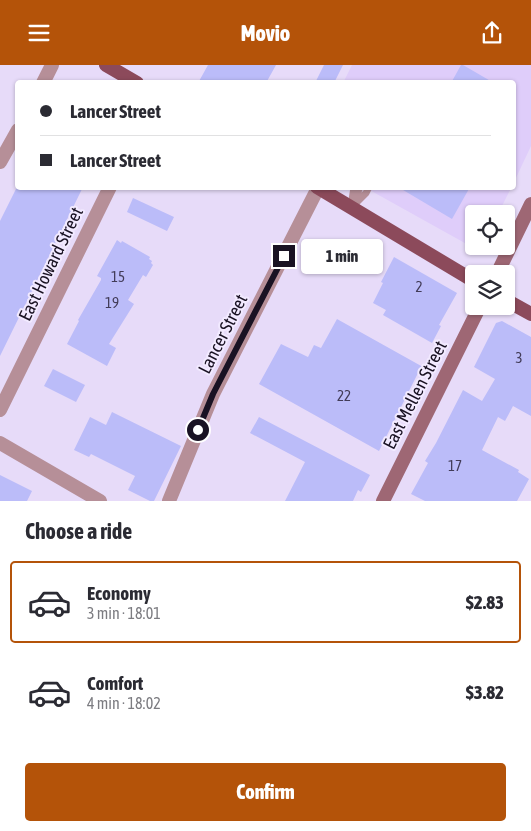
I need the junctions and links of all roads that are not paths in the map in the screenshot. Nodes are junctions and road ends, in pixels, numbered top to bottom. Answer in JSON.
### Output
{"nodes":[{"id":1,"x":52,"y":65,"type":"edge"},
{"id":2,"x":106,"y":65,"type":"edge"},
{"id":3,"x":44,"y":80,"type":"edge"},
{"id":4,"x":132,"y":80,"type":"edge"},
{"id":5,"x":15,"y":135,"type":"edge"},
{"id":6,"x":0,"y":162,"type":"edge"},
{"id":7,"x":109,"y":190,"type":"edge"},
{"id":8,"x":320,"y":190,"type":"edge"},
{"id":9,"x":323,"y":190,"type":"edge"},
{"id":10,"x":354,"y":190,"type":"edge"},
{"id":11,"x":359,"y":190,"type":"edge"},
{"id":12,"x":368,"y":190,"type":"edge"},
{"id":13,"x":531,"y":204,"type":"edge"},
{"id":14,"x":351,"y":208,"type":"junction"},
{"id":15,"x":501,"y":265,"type":"edge"},
{"id":16,"x":465,"y":276,"type":"edge"},
{"id":17,"x":515,"y":305,"type":"edge"},
{"id":18,"x":531,"y":314,"type":"edge"},
{"id":19,"x":475,"y":315,"type":"edge"},
{"id":20,"x":0,"y":410,"type":"edge"},
{"id":21,"x":0,"y":443,"type":"edge"},
{"id":22,"x":100,"y":501,"type":"edge"},
{"id":23,"x":169,"y":501,"type":"edge"},
{"id":24,"x":382,"y":501,"type":"edge"}],
"edges":[{"from":1,"to":3,"type":"street"},
{"from":2,"to":4,"type":"main road"},
{"from":5,"to":6,"type":"street"},
{"from":7,"to":20,"type":"street","name":"East Howard Street"},
{"from":8,"to":23,"type":"street","name":"Lancer Street"},
{"from":9,"to":14,"type":"main road"},
{"from":10,"to":14,"type":"lane"},
{"from":11,"to":14,"type":"lane"},
{"from":12,"to":14,"type":"lane"},
{"from":13,"to":15,"type":"main road"},
{"from":14,"to":16,"type":"main road"},
{"from":17,"to":18,"type":"main road"},
{"from":19,"to":24,"type":"main road","name":"East Mellen Street"},
{"from":21,"to":22,"type":"street"}]}
